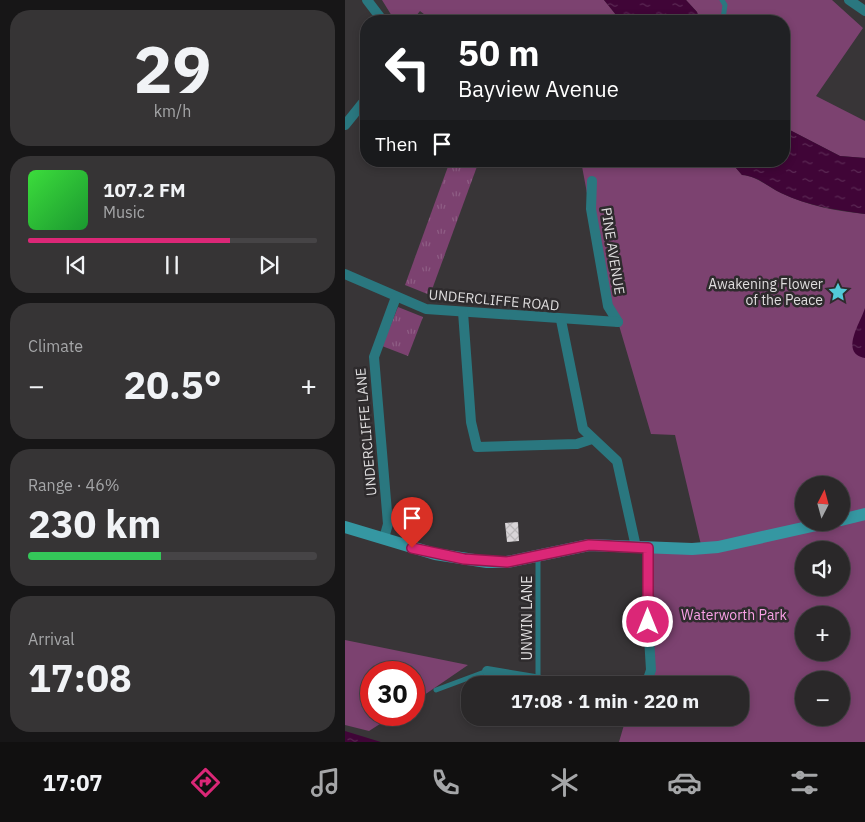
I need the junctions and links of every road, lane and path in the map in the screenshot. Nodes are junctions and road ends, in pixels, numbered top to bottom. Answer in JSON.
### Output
{"nodes":[{"id":1,"x":367,"y":0,"type":"edge"},
{"id":2,"x":722,"y":0,"type":"edge"},
{"id":3,"x":849,"y":0,"type":"edge"},
{"id":4,"x":865,"y":11,"type":"edge"},
{"id":5,"x":378,"y":15,"type":"edge"},
{"id":6,"x":724,"y":15,"type":"edge"},
{"id":7,"x":360,"y":106,"type":"edge"},
{"id":8,"x":345,"y":125,"type":"edge"},
{"id":9,"x":592,"y":181,"type":"dead end"},
{"id":10,"x":345,"y":274,"type":"edge"},
{"id":11,"x":396,"y":297,"type":"junction"},
{"id":12,"x":463,"y":312,"type":"junction"},
{"id":13,"x":561,"y":320,"type":"junction"},
{"id":14,"x":618,"y":322,"type":"joint"},
{"id":15,"x":592,"y":439,"type":"junction"},
{"id":16,"x":865,"y":514,"type":"edge"},
{"id":17,"x":850,"y":518,"type":"edge"},
{"id":18,"x":345,"y":527,"type":"edge"},
{"id":19,"x":795,"y":530,"type":"edge"},
{"id":20,"x":384,"y":538,"type":"junction"},
{"id":21,"x":642,"y":548,"type":"junction"},
{"id":22,"x":538,"y":556,"type":"junction"},
{"id":23,"x":487,"y":671,"type":"joint"},
{"id":24,"x":519,"y":676,"type":"edge"},
{"id":25,"x":538,"y":676,"type":"edge"},
{"id":26,"x":649,"y":676,"type":"edge"},
{"id":27,"x":436,"y":690,"type":"dead end"}],
"edges":[{"from":1,"to":5,"type":"street"},
{"from":2,"to":6,"type":"lane"},
{"from":3,"to":4,"type":"street"},
{"from":7,"to":8,"type":"street"},
{"from":9,"to":14,"type":"street","name":"PINE AVENUE"},
{"from":10,"to":11,"type":"street","name":"UNDERCLIFFE ROAD"},
{"from":11,"to":12,"type":"street","name":"UNDERCLIFFE ROAD"},
{"from":11,"to":20,"type":"street","name":"UNDERCLIFFE LANE"},
{"from":12,"to":13,"type":"street","name":"UNDERCLIFFE ROAD"},
{"from":12,"to":15,"type":"street"},
{"from":13,"to":14,"type":"street","name":"UNDERCLIFFE ROAD"},
{"from":13,"to":15,"type":"street"},
{"from":15,"to":21,"type":"street"},
{"from":16,"to":17,"type":"main road"},
{"from":18,"to":20,"type":"main road"},
{"from":19,"to":21,"type":"main road"},
{"from":20,"to":22,"type":"main road"},
{"from":21,"to":22,"type":"main road"},
{"from":21,"to":26,"type":"street"},
{"from":22,"to":25,"type":"lane","name":"UNWIN LANE"},
{"from":23,"to":24,"type":"street"},
{"from":23,"to":27,"type":"lane"}]}
